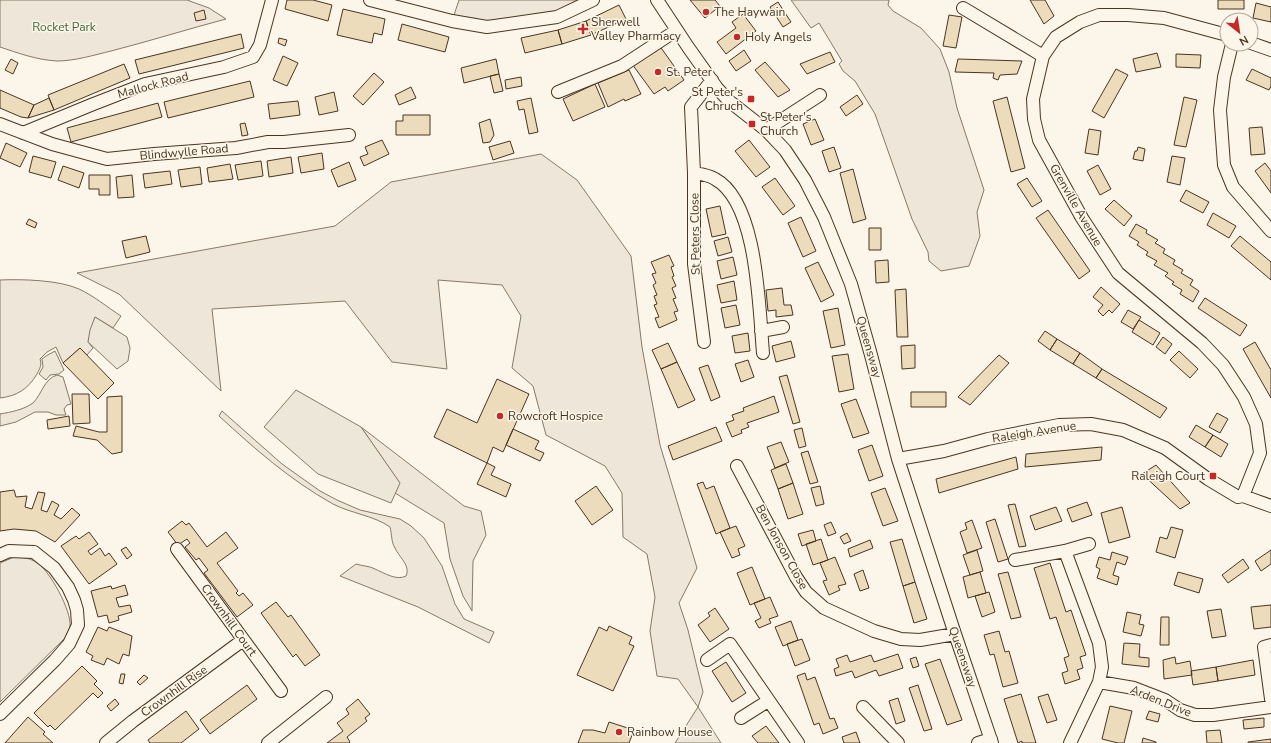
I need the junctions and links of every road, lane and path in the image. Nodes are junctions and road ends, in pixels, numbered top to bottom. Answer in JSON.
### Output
{"nodes":[{"id":1,"x":272,"y":0,"type":"edge"},
{"id":2,"x":370,"y":0,"type":"edge"},
{"id":3,"x":593,"y":0,"type":"edge"},
{"id":4,"x":657,"y":0,"type":"edge"},
{"id":5,"x":963,"y":8,"type":"dead end"},
{"id":6,"x":677,"y":30,"type":"junction"},
{"id":7,"x":1219,"y":33,"type":"edge"},
{"id":8,"x":1259,"y":46,"type":"edge"},
{"id":9,"x":1271,"y":50,"type":"edge"},
{"id":10,"x":1230,"y":52,"type":"edge"},
{"id":11,"x":1043,"y":56,"type":"junction"},
{"id":12,"x":712,"y":80,"type":"junction"},
{"id":13,"x":558,"y":92,"type":"dead end"},
{"id":14,"x":820,"y":95,"type":"dead end"},
{"id":15,"x":0,"y":124,"type":"edge"},
{"id":16,"x":766,"y":130,"type":"junction"},
{"id":17,"x":23,"y":134,"type":"junction"},
{"id":18,"x":349,"y":135,"type":"dead end"},
{"id":19,"x":694,"y":173,"type":"junction"},
{"id":20,"x":1271,"y":231,"type":"edge"},
{"id":21,"x":783,"y":327,"type":"dead end"},
{"id":22,"x":761,"y":331,"type":"junction"},
{"id":23,"x":704,"y":342,"type":"dead end"},
{"id":24,"x":763,"y":353,"type":"dead end"},
{"id":25,"x":898,"y":459,"type":"junction"},
{"id":26,"x":737,"y":466,"type":"dead end"},
{"id":27,"x":1243,"y":496,"type":"junction"},
{"id":28,"x":1271,"y":506,"type":"edge"},
{"id":29,"x":1089,"y":544,"type":"dead end"},
{"id":30,"x":177,"y":549,"type":"dead end"},
{"id":31,"x":1065,"y":551,"type":"junction"},
{"id":32,"x":0,"y":555,"type":"edge"},
{"id":33,"x":1015,"y":560,"type":"dead end"},
{"id":34,"x":955,"y":634,"type":"junction"},
{"id":35,"x":243,"y":640,"type":"junction"},
{"id":36,"x":1271,"y":645,"type":"edge"},
{"id":37,"x":707,"y":660,"type":"dead end"},
{"id":38,"x":1099,"y":682,"type":"junction"},
{"id":39,"x":281,"y":692,"type":"dead end"},
{"id":40,"x":326,"y":697,"type":"dead end"},
{"id":41,"x":1271,"y":700,"type":"edge"},
{"id":42,"x":768,"y":701,"type":"junction"},
{"id":43,"x":863,"y":707,"type":"dead end"},
{"id":44,"x":1271,"y":707,"type":"edge"},
{"id":45,"x":0,"y":714,"type":"edge"},
{"id":46,"x":741,"y":718,"type":"dead end"},
{"id":47,"x":991,"y":741,"type":"edge"},
{"id":48,"x":106,"y":743,"type":"edge"},
{"id":49,"x":268,"y":743,"type":"edge"},
{"id":50,"x":798,"y":743,"type":"edge"},
{"id":51,"x":898,"y":743,"type":"edge"},
{"id":52,"x":978,"y":743,"type":"edge"},
{"id":53,"x":1070,"y":743,"type":"edge"}],
"edges":[{"from":1,"to":17,"type":"street","name":"Mallock Road"},
{"from":2,"to":3,"type":"street"},
{"from":4,"to":6,"type":"street","name":"Queensway"},
{"from":5,"to":11,"type":"street"},
{"from":6,"to":12,"type":"street","name":"Queensway"},
{"from":6,"to":13,"type":"street"},
{"from":7,"to":11,"type":"street","name":"Grenville Avenue"},
{"from":8,"to":9,"type":"street"},
{"from":10,"to":20,"type":"street"},
{"from":11,"to":27,"type":"street","name":"Grenville Avenue"},
{"from":12,"to":16,"type":"street","name":"Queensway"},
{"from":12,"to":19,"type":"street","name":"St Peters Close"},
{"from":14,"to":16,"type":"street"},
{"from":15,"to":17,"type":"street"},
{"from":16,"to":25,"type":"street","name":"Queensway"},
{"from":17,"to":18,"type":"street","name":"Blindwylle Road"},
{"from":19,"to":22,"type":"street","name":"St Peters Close"},
{"from":19,"to":23,"type":"street","name":"St Peters Close"},
{"from":21,"to":22,"type":"street"},
{"from":22,"to":24,"type":"street","name":"St Peters Close"},
{"from":25,"to":27,"type":"street","name":"Raleigh Avenue"},
{"from":25,"to":34,"type":"street","name":"Queensway"},
{"from":26,"to":34,"type":"street","name":"Ben Jonson Close"},
{"from":27,"to":28,"type":"street","name":"Raleigh Avenue"},
{"from":29,"to":31,"type":"street"},
{"from":30,"to":35,"type":"street","name":"Crownhill Court"},
{"from":31,"to":33,"type":"street"},
{"from":31,"to":38,"type":"street"},
{"from":32,"to":45,"type":"street"},
{"from":34,"to":47,"type":"street","name":"Queensway"},
{"from":35,"to":39,"type":"street","name":"Crownhill Court"},
{"from":35,"to":48,"type":"street","name":"Crownhill Rise"},
{"from":36,"to":41,"type":"street"},
{"from":37,"to":42,"type":"street"},
{"from":38,"to":44,"type":"street","name":"Arden Drive"},
{"from":38,"to":53,"type":"street"},
{"from":40,"to":49,"type":"street"},
{"from":42,"to":46,"type":"street"},
{"from":42,"to":50,"type":"street"},
{"from":43,"to":51,"type":"street"},
{"from":47,"to":52,"type":"street"}]}
